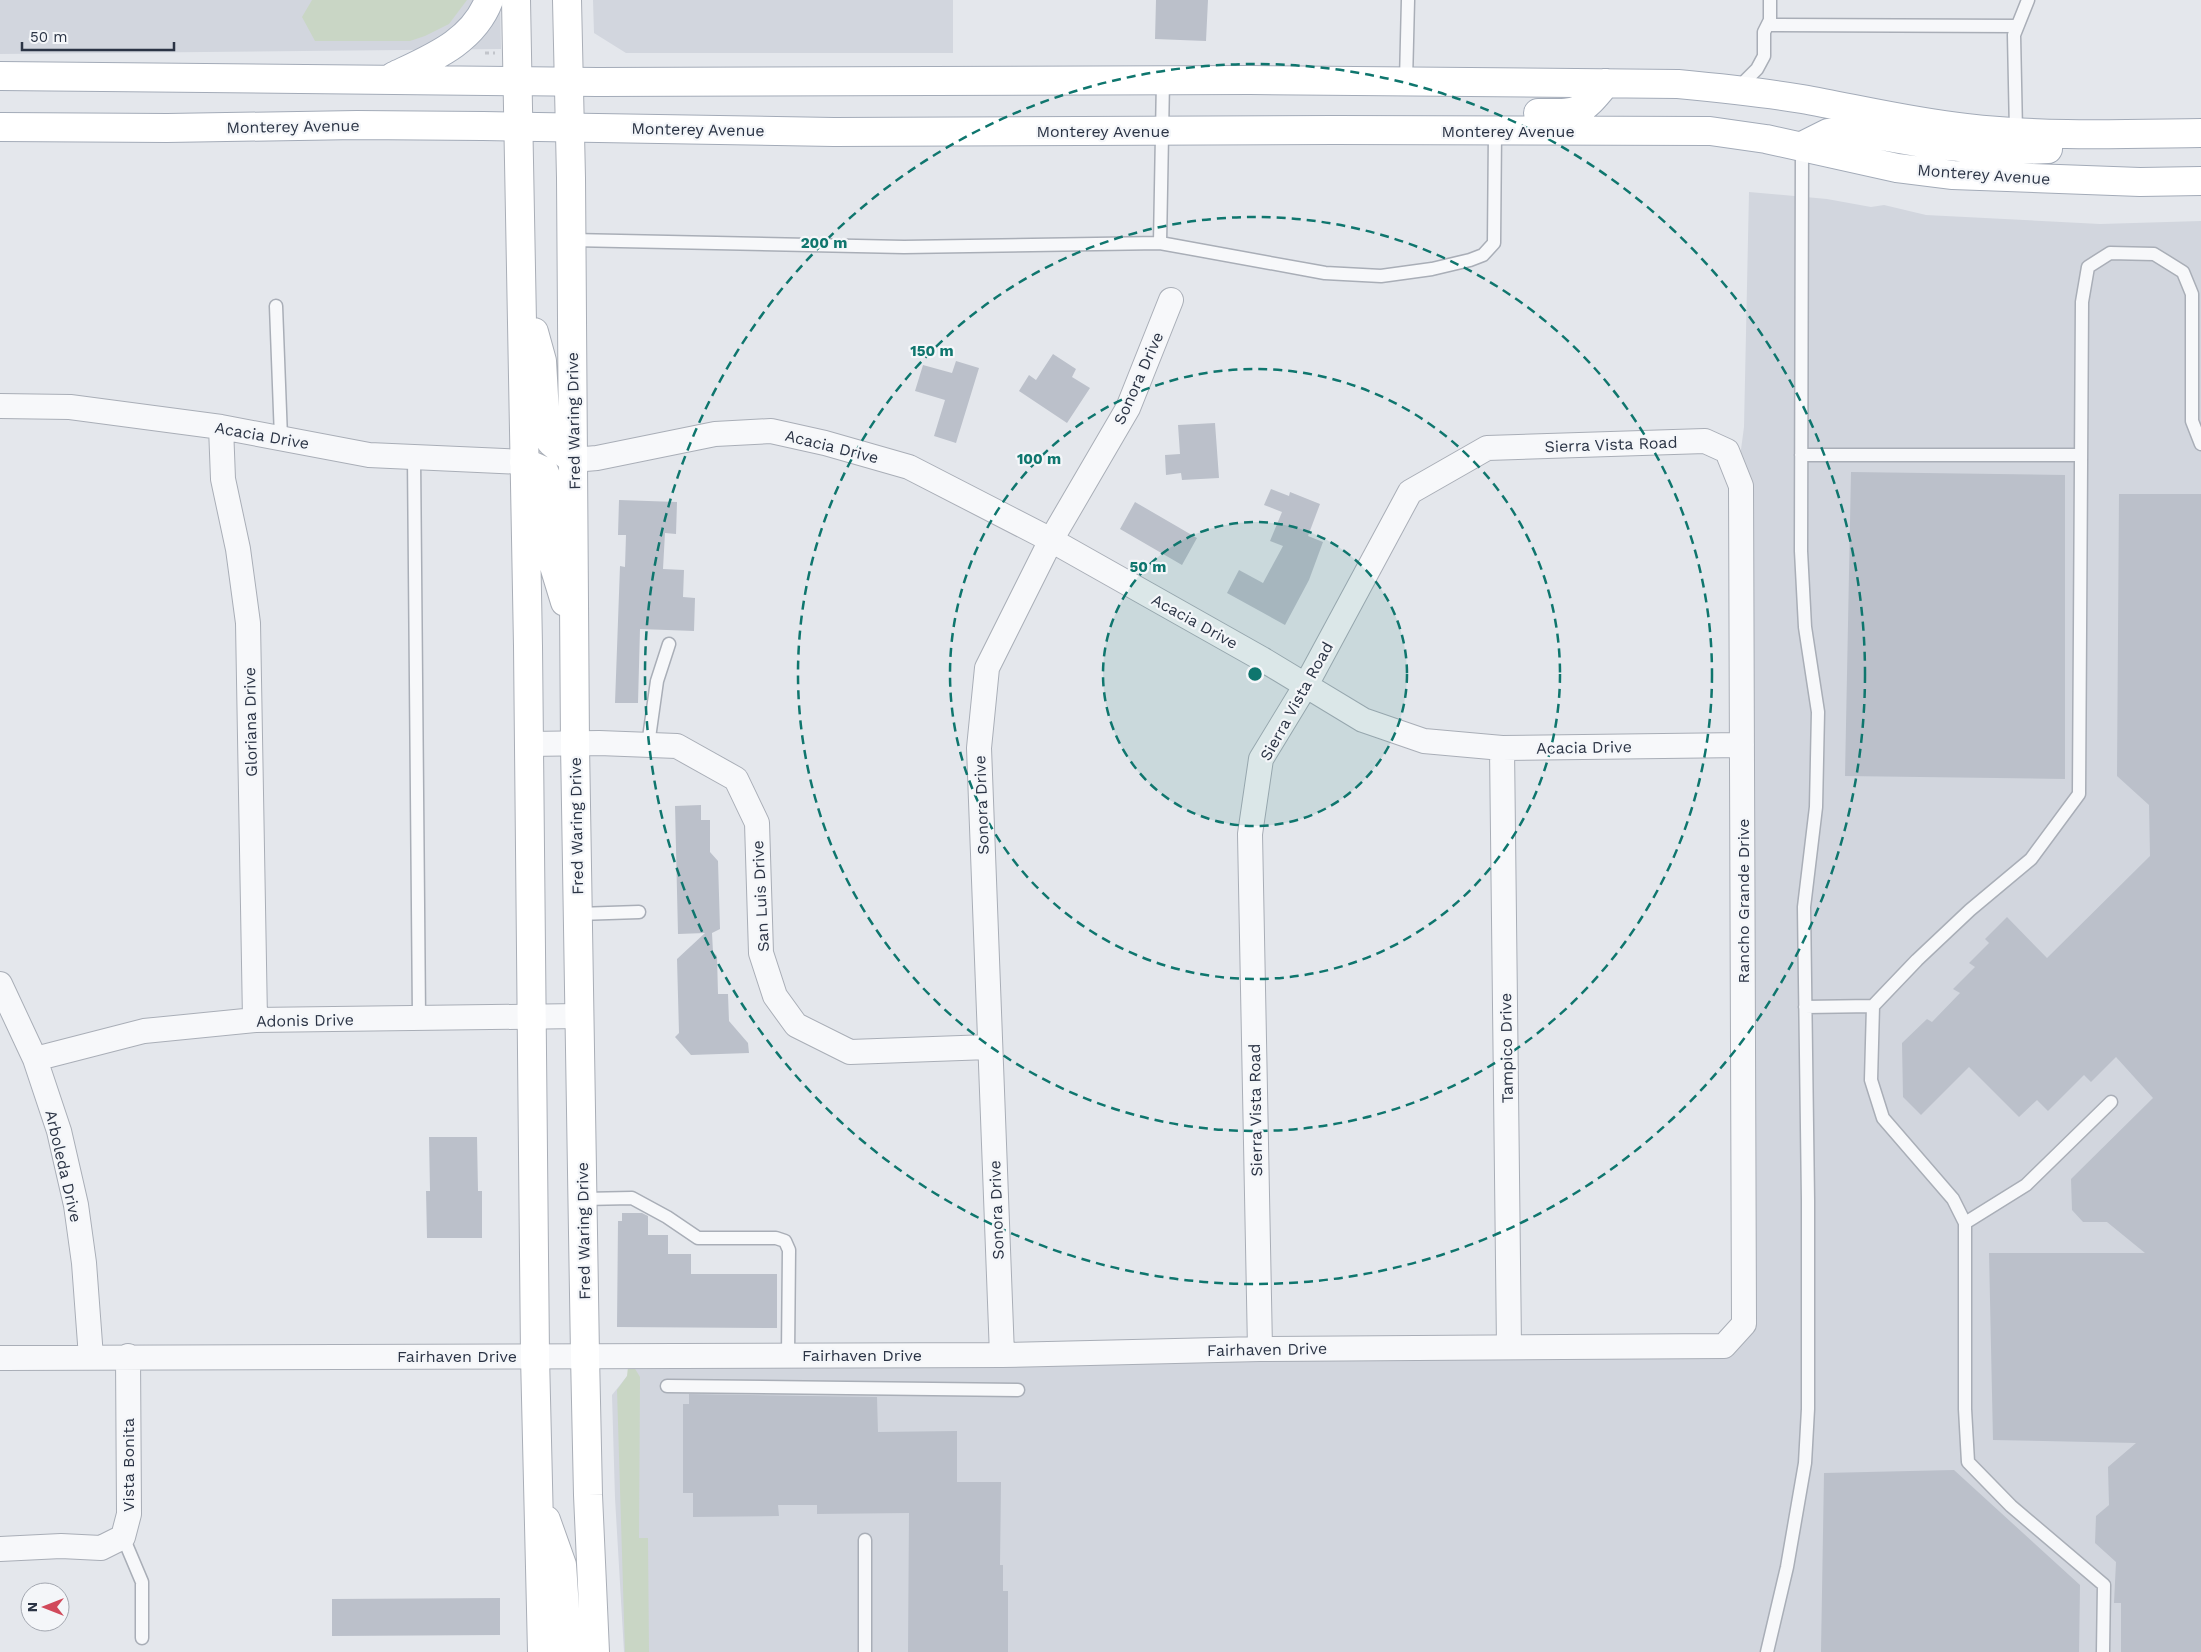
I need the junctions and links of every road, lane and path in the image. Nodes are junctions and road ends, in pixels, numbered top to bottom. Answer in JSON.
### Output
{"nodes":[{"id":1,"x":489,"y":0,"type":"edge"},
{"id":2,"x":516,"y":0,"type":"edge"},
{"id":3,"x":567,"y":0,"type":"edge"},
{"id":4,"x":1408,"y":0,"type":"edge"},
{"id":5,"x":1770,"y":0,"type":"edge"},
{"id":6,"x":2028,"y":0,"type":"edge"},
{"id":7,"x":1768,"y":25,"type":"junction"},
{"id":8,"x":2017,"y":26,"type":"junction"},
{"id":9,"x":0,"y":76,"type":"edge"},
{"id":10,"x":388,"y":79,"type":"junction"},
{"id":11,"x":1163,"y":80,"type":"junction"},
{"id":12,"x":1406,"y":81,"type":"junction"},
{"id":13,"x":517,"y":82,"type":"junction"},
{"id":14,"x":569,"y":82,"type":"junction"},
{"id":15,"x":1606,"y":83,"type":"junction"},
{"id":16,"x":1737,"y":89,"type":"junction"},
{"id":17,"x":0,"y":127,"type":"edge"},
{"id":18,"x":518,"y":127,"type":"junction"},
{"id":19,"x":570,"y":127,"type":"junction"},
{"id":20,"x":1162,"y":131,"type":"junction"},
{"id":21,"x":1495,"y":131,"type":"junction"},
{"id":22,"x":2016,"y":132,"type":"junction"},
{"id":23,"x":2201,"y":133,"type":"edge"},
{"id":24,"x":2107,"y":134,"type":"junction"},
{"id":25,"x":1802,"y":146,"type":"junction"},
{"id":26,"x":2201,"y":181,"type":"edge"},
{"id":27,"x":572,"y":240,"type":"junction"},
{"id":28,"x":1160,"y":243,"type":"junction"},
{"id":29,"x":1171,"y":300,"type":"dead end"},
{"id":30,"x":276,"y":306,"type":"dead end"},
{"id":31,"x":522,"y":308,"type":"junction"},
{"id":32,"x":0,"y":406,"type":"edge"},
{"id":33,"x":221,"y":427,"type":"junction"},
{"id":34,"x":281,"y":438,"type":"junction"},
{"id":35,"x":2201,"y":444,"type":"edge"},
{"id":36,"x":1727,"y":451,"type":"joint"},
{"id":37,"x":1801,"y":455,"type":"junction"},
{"id":38,"x":2081,"y":455,"type":"junction"},
{"id":39,"x":414,"y":457,"type":"junction"},
{"id":40,"x":573,"y":460,"type":"junction"},
{"id":41,"x":524,"y":462,"type":"junction"},
{"id":42,"x":1051,"y":540,"type":"junction"},
{"id":43,"x":574,"y":635,"type":"junction"},
{"id":44,"x":669,"y":644,"type":"dead end"},
{"id":45,"x":1306,"y":685,"type":"junction"},
{"id":46,"x":528,"y":744,"type":"junction"},
{"id":47,"x":575,"y":744,"type":"junction"},
{"id":48,"x":648,"y":745,"type":"junction"},
{"id":49,"x":1742,"y":745,"type":"junction"},
{"id":50,"x":1502,"y":748,"type":"junction"},
{"id":51,"x":639,"y":912,"type":"dead end"},
{"id":52,"x":578,"y":914,"type":"junction"},
{"id":53,"x":0,"y":984,"type":"edge"},
{"id":54,"x":1873,"y":1006,"type":"junction"},
{"id":55,"x":1805,"y":1007,"type":"junction"},
{"id":56,"x":580,"y":1016,"type":"junction"},
{"id":57,"x":532,"y":1017,"type":"junction"},
{"id":58,"x":419,"y":1018,"type":"junction"},
{"id":59,"x":255,"y":1020,"type":"junction"},
{"id":60,"x":989,"y":1047,"type":"junction"},
{"id":61,"x":35,"y":1059,"type":"junction"},
{"id":62,"x":2111,"y":1102,"type":"dead end"},
{"id":63,"x":582,"y":1199,"type":"junction"},
{"id":64,"x":1965,"y":1223,"type":"junction"},
{"id":65,"x":1724,"y":1346,"type":"joint"},
{"id":66,"x":1509,"y":1347,"type":"junction"},
{"id":67,"x":1260,"y":1349,"type":"junction"},
{"id":68,"x":584,"y":1355,"type":"junction"},
{"id":69,"x":788,"y":1355,"type":"junction"},
{"id":70,"x":1002,"y":1355,"type":"junction"},
{"id":71,"x":128,"y":1356,"type":"junction"},
{"id":72,"x":535,"y":1356,"type":"junction"},
{"id":73,"x":92,"y":1357,"type":"junction"},
{"id":74,"x":0,"y":1358,"type":"edge"},
{"id":75,"x":667,"y":1386,"type":"dead end"},
{"id":76,"x":1018,"y":1390,"type":"dead end"},
{"id":77,"x":538,"y":1497,"type":"junction"},
{"id":78,"x":123,"y":1537,"type":"junction"},
{"id":79,"x":865,"y":1540,"type":"dead end"},
{"id":80,"x":0,"y":1549,"type":"edge"},
{"id":81,"x":142,"y":1638,"type":"dead end"},
{"id":82,"x":542,"y":1652,"type":"edge"},
{"id":83,"x":568,"y":1652,"type":"edge"},
{"id":84,"x":595,"y":1652,"type":"edge"},
{"id":85,"x":864,"y":1652,"type":"edge"},
{"id":86,"x":1767,"y":1652,"type":"edge"},
{"id":87,"x":2103,"y":1652,"type":"edge"}],
"edges":[{"from":1,"to":10,"type":"main road"},
{"from":2,"to":13,"type":"main road"},
{"from":3,"to":14,"type":"main road","name":"Fred Waring Drive"},
{"from":4,"to":12,"type":"lane"},
{"from":5,"to":7,"type":"lane"},
{"from":6,"to":8,"type":"lane"},
{"from":7,"to":8,"type":"lane"},
{"from":7,"to":16,"type":"lane"},
{"from":8,"to":22,"type":"lane"},
{"from":9,"to":10,"type":"main road"},
{"from":10,"to":13,"type":"main road"},
{"from":11,"to":12,"type":"main road"},
{"from":11,"to":14,"type":"main road"},
{"from":11,"to":20,"type":"lane"},
{"from":12,"to":15,"type":"main road"},
{"from":13,"to":14,"type":"main road"},
{"from":13,"to":18,"type":"main road"},
{"from":14,"to":19,"type":"main road","name":"Fred Waring Drive"},
{"from":15,"to":16,"type":"main road"},
{"from":15,"to":21,"type":"main road"},
{"from":16,"to":22,"type":"main road"},
{"from":17,"to":18,"type":"main road","name":"Monterey Avenue"},
{"from":18,"to":19,"type":"main road","name":"Monterey Avenue"},
{"from":18,"to":31,"type":"main road"},
{"from":19,"to":20,"type":"main road","name":"Monterey Avenue"},
{"from":19,"to":27,"type":"main road","name":"Fred Waring Drive"},
{"from":20,"to":21,"type":"main road","name":"Monterey Avenue"},
{"from":20,"to":28,"type":"lane"},
{"from":21,"to":25,"type":"main road","name":"Monterey Avenue"},
{"from":21,"to":28,"type":"lane"},
{"from":22,"to":24,"type":"main road"},
{"from":23,"to":24,"type":"main road"},
{"from":24,"to":25,"type":"main road"},
{"from":25,"to":26,"type":"main road","name":"Monterey Avenue"},
{"from":25,"to":37,"type":"lane"},
{"from":27,"to":28,"type":"lane"},
{"from":27,"to":40,"type":"main road","name":"Fred Waring Drive"},
{"from":29,"to":42,"type":"street","name":"Sonora Drive"},
{"from":30,"to":34,"type":"lane"},
{"from":31,"to":40,"type":"main road"},
{"from":31,"to":41,"type":"main road"},
{"from":32,"to":33,"type":"street","name":"Acacia Drive"},
{"from":33,"to":34,"type":"street","name":"Acacia Drive"},
{"from":33,"to":59,"type":"street","name":"Gloriana Drive"},
{"from":34,"to":39,"type":"street","name":"Acacia Drive"},
{"from":35,"to":38,"type":"lane"},
{"from":36,"to":45,"type":"street","name":"Sierra Vista Road"},
{"from":36,"to":49,"type":"street","name":"Rancho Grande Drive"},
{"from":37,"to":38,"type":"lane"},
{"from":37,"to":55,"type":"lane"},
{"from":38,"to":54,"type":"lane"},
{"from":39,"to":41,"type":"street","name":"Acacia Drive"},
{"from":39,"to":58,"type":"lane"},
{"from":40,"to":42,"type":"street","name":"Acacia Drive"},
{"from":40,"to":43,"type":"main road","name":"Fred Waring Drive"},
{"from":41,"to":43,"type":"main road"},
{"from":41,"to":46,"type":"main road"},
{"from":42,"to":45,"type":"street","name":"Acacia Drive"},
{"from":42,"to":60,"type":"street","name":"Sonora Drive"},
{"from":43,"to":47,"type":"main road","name":"Fred Waring Drive"},
{"from":44,"to":48,"type":"lane"},
{"from":45,"to":50,"type":"street","name":"Acacia Drive"},
{"from":45,"to":67,"type":"street","name":"Sierra Vista Road"},
{"from":46,"to":47,"type":"street","name":"San Luis Drive"},
{"from":46,"to":57,"type":"main road"},
{"from":47,"to":48,"type":"street","name":"San Luis Drive"},
{"from":47,"to":52,"type":"main road","name":"Fred Waring Drive"},
{"from":48,"to":60,"type":"street","name":"San Luis Drive"},
{"from":49,"to":50,"type":"street","name":"Acacia Drive"},
{"from":49,"to":65,"type":"street","name":"Rancho Grande Drive"},
{"from":50,"to":66,"type":"street","name":"Tampico Drive"},
{"from":51,"to":52,"type":"lane"},
{"from":52,"to":56,"type":"main road","name":"Fred Waring Drive"},
{"from":53,"to":61,"type":"street","name":"Arboleda Drive"},
{"from":54,"to":55,"type":"lane"},
{"from":54,"to":64,"type":"lane"},
{"from":55,"to":86,"type":"lane"},
{"from":56,"to":57,"type":"street","name":"Adonis Drive"},
{"from":56,"to":63,"type":"main road","name":"Fred Waring Drive"},
{"from":57,"to":58,"type":"street","name":"Adonis Drive"},
{"from":57,"to":72,"type":"main road"},
{"from":58,"to":59,"type":"street","name":"Adonis Drive"},
{"from":59,"to":61,"type":"street","name":"Adonis Drive"},
{"from":60,"to":70,"type":"street","name":"Sonora Drive"},
{"from":61,"to":73,"type":"street","name":"Arboleda Drive"},
{"from":62,"to":64,"type":"lane"},
{"from":63,"to":68,"type":"main road","name":"Fred Waring Drive"},
{"from":63,"to":69,"type":"lane"},
{"from":64,"to":87,"type":"lane"},
{"from":65,"to":66,"type":"street","name":"Fairhaven Drive"},
{"from":66,"to":67,"type":"street","name":"Fairhaven Drive"},
{"from":67,"to":70,"type":"street","name":"Fairhaven Drive"},
{"from":68,"to":69,"type":"street","name":"Fairhaven Drive"},
{"from":68,"to":72,"type":"street","name":"Fairhaven Drive"},
{"from":68,"to":84,"type":"main road","name":"Fred Waring Drive"},
{"from":69,"to":70,"type":"street","name":"Fairhaven Drive"},
{"from":71,"to":72,"type":"street","name":"Fairhaven Drive"},
{"from":71,"to":73,"type":"street","name":"Fairhaven Drive"},
{"from":71,"to":78,"type":"street","name":"Vista Bonita"},
{"from":72,"to":77,"type":"main road"},
{"from":73,"to":74,"type":"street","name":"Fairhaven Drive"},
{"from":75,"to":76,"type":"lane"},
{"from":77,"to":82,"type":"main road"},
{"from":77,"to":83,"type":"main road"},
{"from":78,"to":80,"type":"street"},
{"from":78,"to":81,"type":"lane"},
{"from":79,"to":85,"type":"lane"}]}
